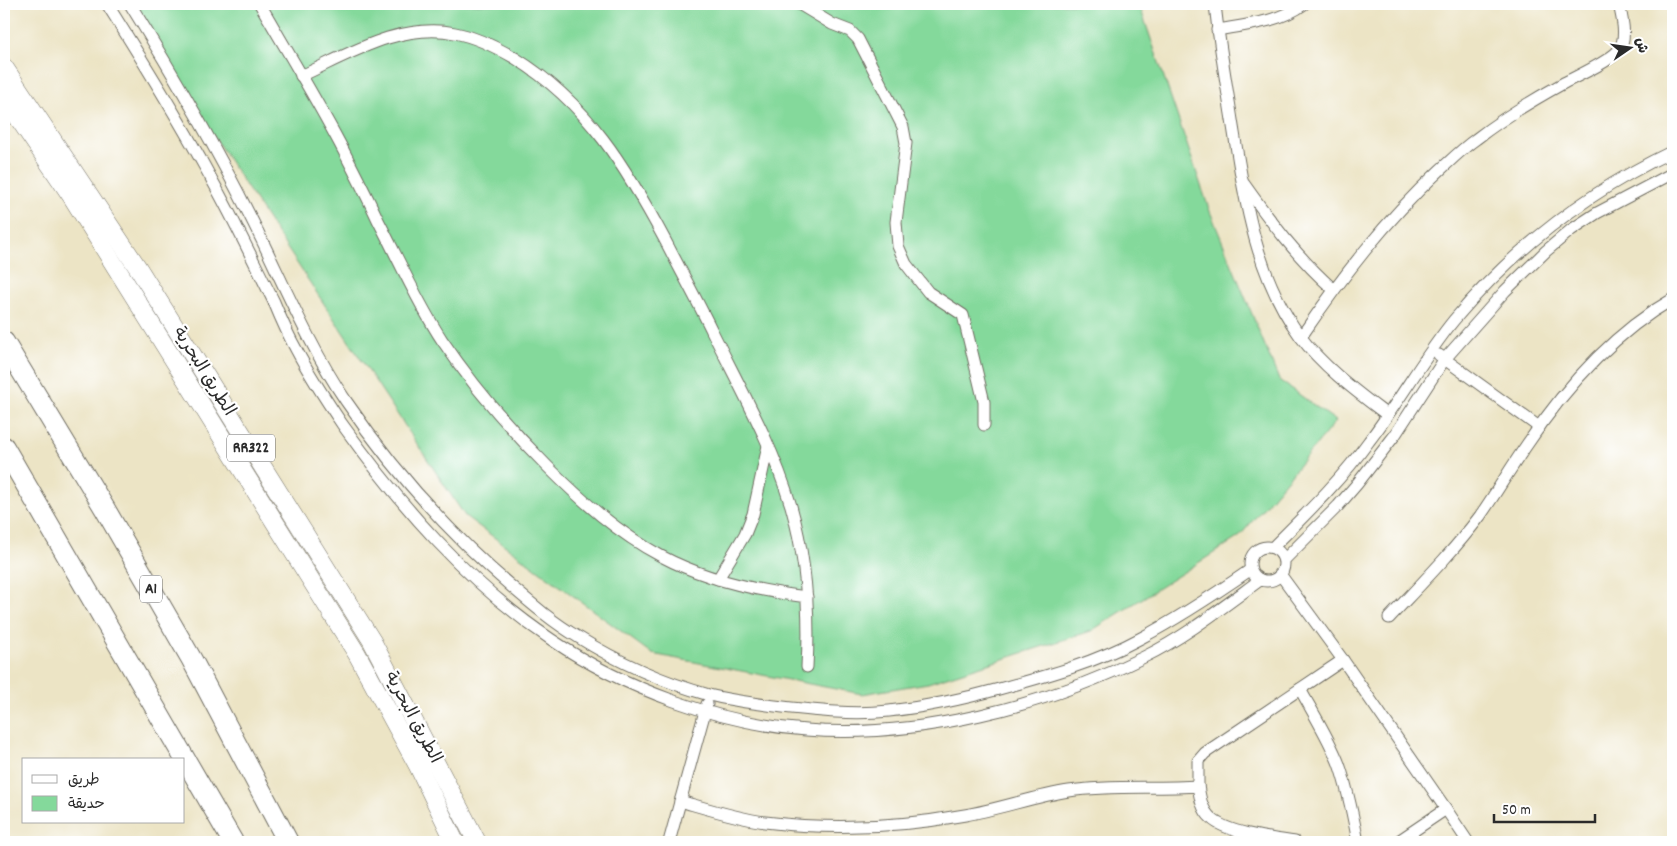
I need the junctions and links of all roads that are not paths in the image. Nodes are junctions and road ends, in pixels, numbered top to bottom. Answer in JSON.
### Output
{"nodes":[{"id":1,"x":107,"y":4,"type":"edge"},
{"id":2,"x":130,"y":4,"type":"edge"},
{"id":3,"x":260,"y":4,"type":"edge"},
{"id":4,"x":799,"y":4,"type":"edge"},
{"id":5,"x":1215,"y":4,"type":"edge"},
{"id":6,"x":1304,"y":4,"type":"edge"},
{"id":7,"x":1619,"y":4,"type":"edge"},
{"id":8,"x":1217,"y":30,"type":"junction"},
{"id":9,"x":4,"y":66,"type":"edge"},
{"id":10,"x":301,"y":76,"type":"junction"},
{"id":11,"x":4,"y":97,"type":"edge"},
{"id":12,"x":1673,"y":151,"type":"edge"},
{"id":13,"x":1673,"y":173,"type":"edge"},
{"id":14,"x":1241,"y":180,"type":"junction"},
{"id":15,"x":1334,"y":289,"type":"junction"},
{"id":16,"x":1673,"y":299,"type":"edge"},
{"id":17,"x":1301,"y":337,"type":"junction"},
{"id":18,"x":4,"y":342,"type":"edge"},
{"id":19,"x":1432,"y":350,"type":"junction"},
{"id":20,"x":1444,"y":360,"type":"junction"},
{"id":21,"x":1387,"y":415,"type":"junction"},
{"id":22,"x":984,"y":425,"type":"dead end"},
{"id":23,"x":1539,"y":426,"type":"junction"},
{"id":24,"x":768,"y":446,"type":"junction"},
{"id":25,"x":4,"y":447,"type":"edge"},
{"id":26,"x":1274,"y":547,"type":"junction"},
{"id":27,"x":1284,"y":560,"type":"junction"},
{"id":28,"x":1250,"y":570,"type":"junction"},
{"id":29,"x":1280,"y":574,"type":"junction"},
{"id":30,"x":718,"y":579,"type":"junction"},
{"id":31,"x":1260,"y":580,"type":"junction"},
{"id":32,"x":807,"y":598,"type":"junction"},
{"id":33,"x":1389,"y":618,"type":"dead end"},
{"id":34,"x":1343,"y":660,"type":"junction"},
{"id":35,"x":807,"y":667,"type":"dead end"},
{"id":36,"x":1300,"y":689,"type":"junction"},
{"id":37,"x":709,"y":695,"type":"junction"},
{"id":38,"x":705,"y":710,"type":"junction"},
{"id":39,"x":184,"y":758,"type":"edge"},
{"id":40,"x":185,"y":759,"type":"edge"},
{"id":41,"x":1198,"y":786,"type":"junction"},
{"id":42,"x":680,"y":801,"type":"junction"},
{"id":43,"x":1446,"y":809,"type":"junction"},
{"id":44,"x":233,"y":842,"type":"edge"},
{"id":45,"x":288,"y":842,"type":"edge"},
{"id":46,"x":455,"y":842,"type":"edge"},
{"id":47,"x":477,"y":842,"type":"edge"},
{"id":48,"x":669,"y":842,"type":"edge"},
{"id":49,"x":1294,"y":842,"type":"edge"},
{"id":50,"x":1358,"y":842,"type":"edge"},
{"id":51,"x":1397,"y":842,"type":"edge"},
{"id":52,"x":1468,"y":842,"type":"edge"}],
"edges":[{"from":1,"to":38,"type":"street"},
{"from":2,"to":37,"type":"street"},
{"from":3,"to":10,"type":"street"},
{"from":4,"to":22,"type":"street"},
{"from":5,"to":8,"type":"street"},
{"from":6,"to":8,"type":"street"},
{"from":7,"to":15,"type":"street"},
{"from":8,"to":14,"type":"street"},
{"from":9,"to":47,"type":"main road","name":"الطريق البحرية","number":"RR322"},
{"from":10,"to":24,"type":"street"},
{"from":10,"to":30,"type":"street"},
{"from":11,"to":46,"type":"main road","name":"الطريق البحرية","number":"RR322"},
{"from":12,"to":19,"type":"street"},
{"from":13,"to":20,"type":"street"},
{"from":14,"to":15,"type":"street"},
{"from":14,"to":17,"type":"street"},
{"from":15,"to":17,"type":"street"},
{"from":16,"to":23,"type":"street"},
{"from":17,"to":21,"type":"street"},
{"from":18,"to":45,"type":"highway","number":"A1"},
{"from":19,"to":20,"type":"street"},
{"from":19,"to":21,"type":"street"},
{"from":20,"to":23,"type":"street"},
{"from":20,"to":27,"type":"street"},
{"from":21,"to":26,"type":"street"},
{"from":23,"to":33,"type":"street"},
{"from":24,"to":30,"type":"street"},
{"from":24,"to":32,"type":"street"},
{"from":25,"to":39,"type":"highway"},
{"from":26,"to":27,"type":"street"},
{"from":26,"to":28,"type":"street"},
{"from":27,"to":29,"type":"street"},
{"from":28,"to":31,"type":"street"},
{"from":28,"to":37,"type":"street"},
{"from":29,"to":31,"type":"street"},
{"from":29,"to":34,"type":"street"},
{"from":30,"to":32,"type":"street"},
{"from":31,"to":38,"type":"street"},
{"from":32,"to":35,"type":"street"},
{"from":34,"to":36,"type":"street"},
{"from":34,"to":43,"type":"street"},
{"from":36,"to":41,"type":"street"},
{"from":36,"to":50,"type":"street"},
{"from":37,"to":38,"type":"street"},
{"from":38,"to":42,"type":"street"},
{"from":40,"to":44,"type":"highway"},
{"from":41,"to":42,"type":"street"},
{"from":41,"to":49,"type":"street"},
{"from":42,"to":48,"type":"street"},
{"from":43,"to":51,"type":"street"},
{"from":43,"to":52,"type":"street"}]}
